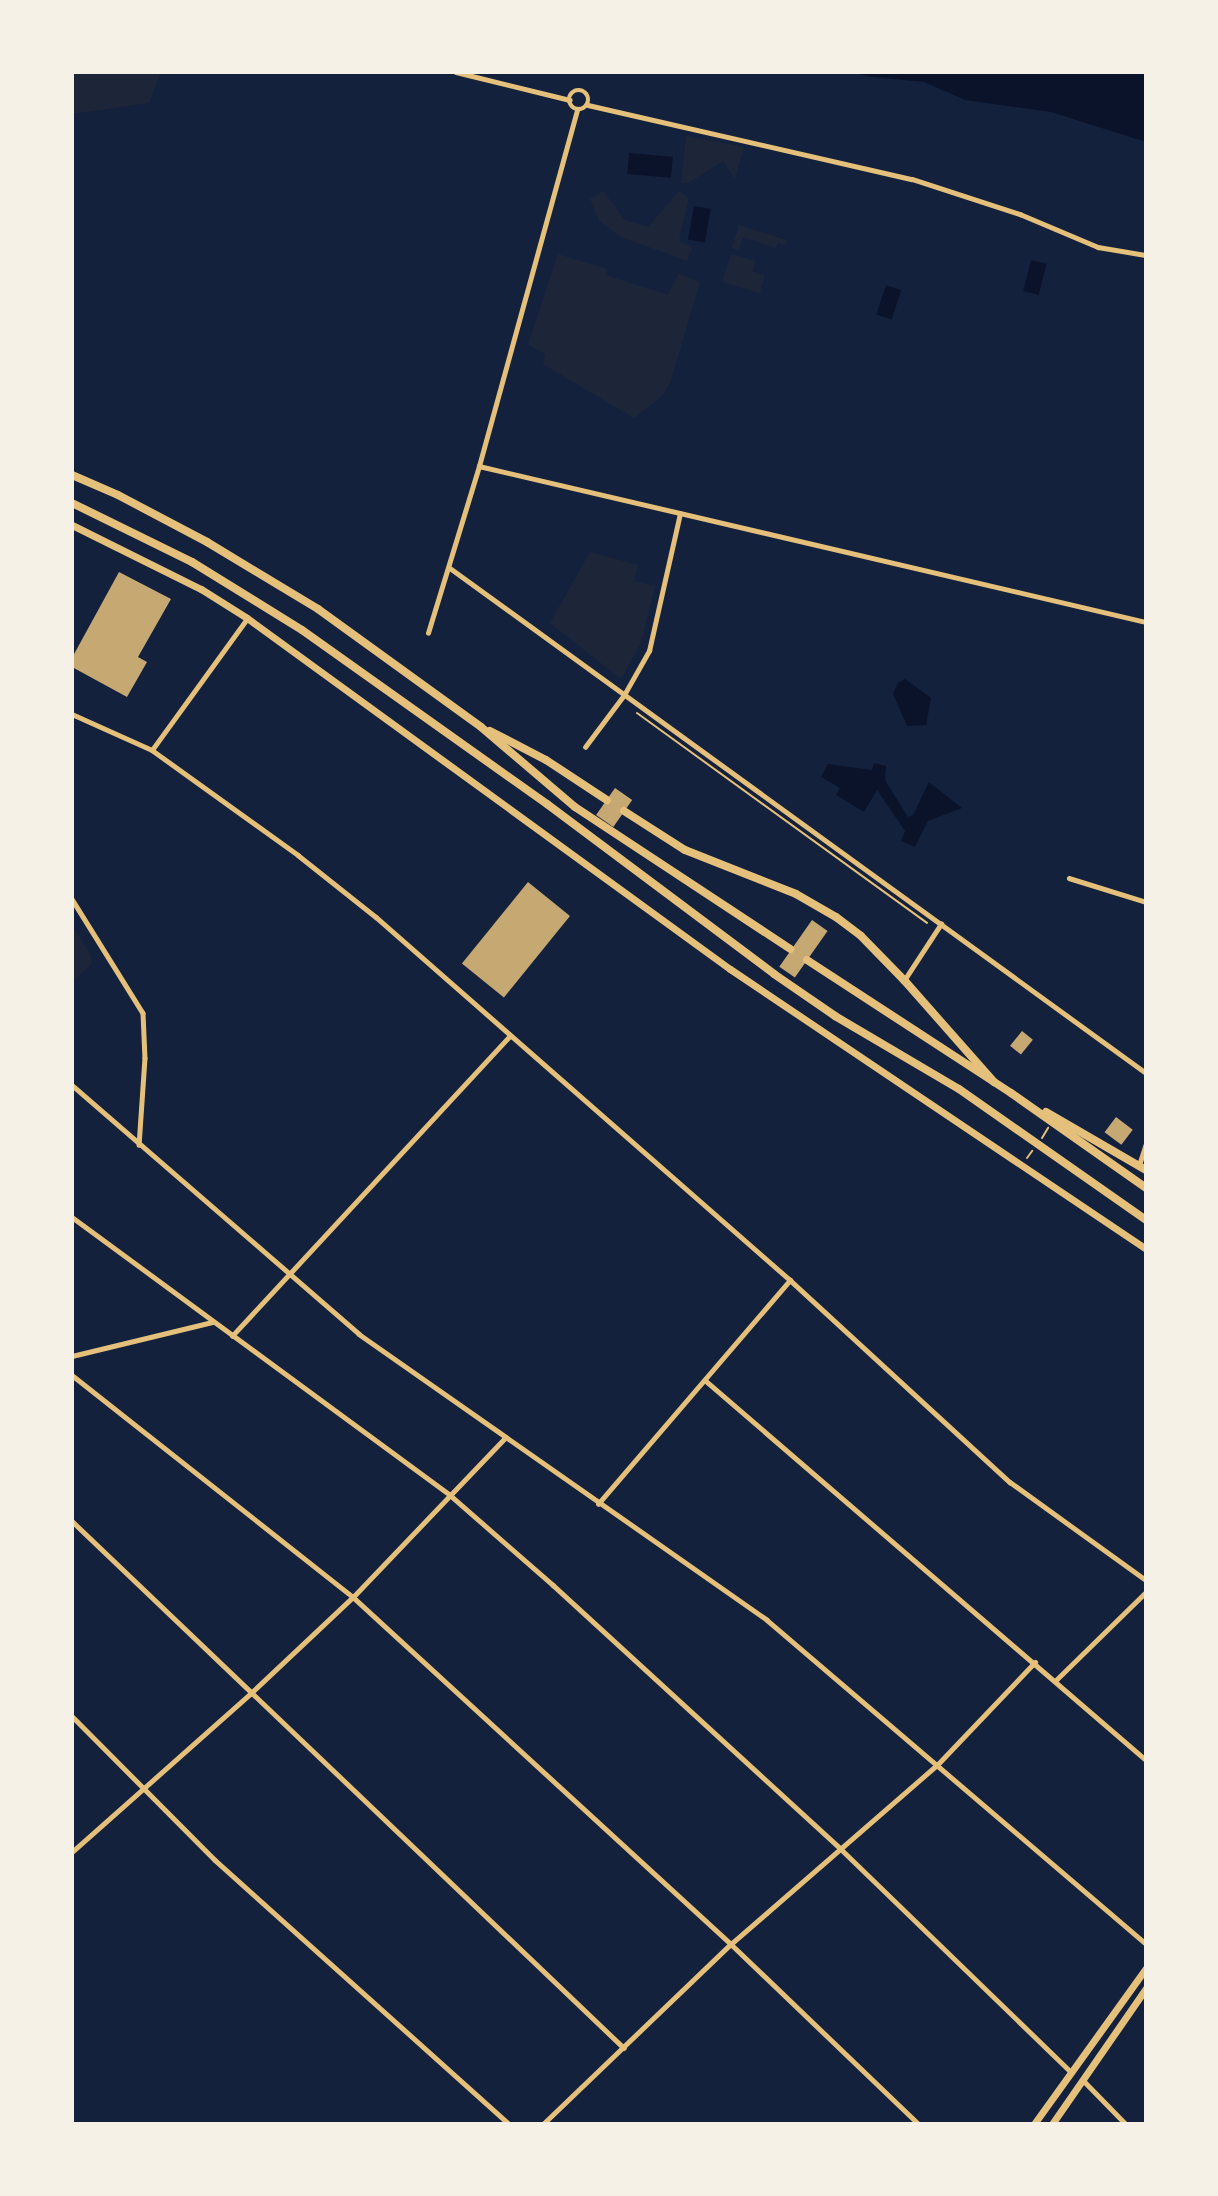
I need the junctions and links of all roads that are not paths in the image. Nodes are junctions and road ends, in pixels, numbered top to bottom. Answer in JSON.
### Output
{"nodes":[{"id":1,"x":456,"y":72,"type":"edge"},
{"id":2,"x":570,"y":100,"type":"junction"},
{"id":3,"x":588,"y":104,"type":"junction"},
{"id":4,"x":577,"y":110,"type":"junction"},
{"id":5,"x":1146,"y":255,"type":"edge"},
{"id":6,"x":479,"y":466,"type":"junction"},
{"id":7,"x":72,"y":475,"type":"edge"},
{"id":8,"x":72,"y":503,"type":"edge"},
{"id":9,"x":680,"y":513,"type":"junction"},
{"id":10,"x":72,"y":525,"type":"edge"},
{"id":11,"x":450,"y":568,"type":"junction"},
{"id":12,"x":247,"y":618,"type":"junction"},
{"id":13,"x":1146,"y":622,"type":"edge"},
{"id":14,"x":428,"y":633,"type":"dead end"},
{"id":15,"x":624,"y":695,"type":"junction"},
{"id":16,"x":72,"y":714,"type":"edge"},
{"id":17,"x":481,"y":727,"type":"junction"},
{"id":18,"x":586,"y":747,"type":"dead end"},
{"id":19,"x":152,"y":750,"type":"junction"},
{"id":20,"x":607,"y":800,"type":"dead end"},
{"id":21,"x":624,"y":811,"type":"dead end"},
{"id":22,"x":1069,"y":878,"type":"dead end"},
{"id":23,"x":72,"y":899,"type":"edge"},
{"id":24,"x":1146,"y":902,"type":"edge"},
{"id":25,"x":941,"y":924,"type":"junction"},
{"id":26,"x":790,"y":949,"type":"dead end"},
{"id":27,"x":807,"y":960,"type":"dead end"},
{"id":28,"x":904,"y":980,"type":"junction"},
{"id":29,"x":510,"y":1036,"type":"junction"},
{"id":30,"x":1146,"y":1073,"type":"edge"},
{"id":31,"x":993,"y":1082,"type":"junction"},
{"id":32,"x":72,"y":1085,"type":"edge"},
{"id":33,"x":1011,"y":1093,"type":"junction"},
{"id":34,"x":1146,"y":1143,"type":"edge"},
{"id":35,"x":139,"y":1145,"type":"junction"},
{"id":36,"x":1143,"y":1168,"type":"edge"},
{"id":37,"x":1146,"y":1188,"type":"edge"},
{"id":38,"x":72,"y":1217,"type":"edge"},
{"id":39,"x":1146,"y":1220,"type":"edge"},
{"id":40,"x":1146,"y":1248,"type":"edge"},
{"id":41,"x":289,"y":1275,"type":"junction"},
{"id":42,"x":790,"y":1280,"type":"junction"},
{"id":43,"x":214,"y":1322,"type":"junction"},
{"id":44,"x":232,"y":1336,"type":"junction"},
{"id":45,"x":72,"y":1356,"type":"edge"},
{"id":46,"x":72,"y":1375,"type":"edge"},
{"id":47,"x":706,"y":1381,"type":"junction"},
{"id":48,"x":504,"y":1439,"type":"junction"},
{"id":49,"x":450,"y":1495,"type":"junction"},
{"id":50,"x":598,"y":1504,"type":"junction"},
{"id":51,"x":72,"y":1521,"type":"edge"},
{"id":52,"x":1146,"y":1580,"type":"edge"},
{"id":53,"x":1146,"y":1592,"type":"edge"},
{"id":54,"x":353,"y":1597,"type":"junction"},
{"id":55,"x":1035,"y":1662,"type":"junction"},
{"id":56,"x":1056,"y":1680,"type":"junction"},
{"id":57,"x":250,"y":1694,"type":"junction"},
{"id":58,"x":72,"y":1716,"type":"edge"},
{"id":59,"x":1146,"y":1760,"type":"edge"},
{"id":60,"x":937,"y":1765,"type":"junction"},
{"id":61,"x":141,"y":1789,"type":"junction"},
{"id":62,"x":841,"y":1849,"type":"junction"},
{"id":63,"x":72,"y":1852,"type":"edge"},
{"id":64,"x":731,"y":1944,"type":"junction"},
{"id":65,"x":1146,"y":1944,"type":"edge"},
{"id":66,"x":1146,"y":1968,"type":"edge"},
{"id":67,"x":1146,"y":1988,"type":"edge"},
{"id":68,"x":624,"y":2048,"type":"junction"},
{"id":69,"x":1072,"y":2072,"type":"junction"},
{"id":70,"x":1083,"y":2080,"type":"junction"},
{"id":71,"x":509,"y":2124,"type":"edge"},
{"id":72,"x":543,"y":2124,"type":"edge"},
{"id":73,"x":919,"y":2124,"type":"edge"},
{"id":74,"x":1034,"y":2124,"type":"edge"},
{"id":75,"x":1052,"y":2124,"type":"edge"},
{"id":76,"x":1126,"y":2124,"type":"edge"}],
"edges":[{"from":1,"to":2,"type":"street"},
{"from":2,"to":3,"type":"street"},
{"from":2,"to":4,"type":"street"},
{"from":3,"to":4,"type":"street"},
{"from":3,"to":5,"type":"street"},
{"from":4,"to":6,"type":"street"},
{"from":6,"to":9,"type":"street"},
{"from":6,"to":11,"type":"street"},
{"from":7,"to":17,"type":"highway"},
{"from":8,"to":39,"type":"highway"},
{"from":9,"to":13,"type":"street"},
{"from":9,"to":15,"type":"street"},
{"from":10,"to":12,"type":"main road"},
{"from":11,"to":14,"type":"street"},
{"from":11,"to":15,"type":"street"},
{"from":12,"to":19,"type":"street"},
{"from":12,"to":40,"type":"main road"},
{"from":15,"to":18,"type":"street"},
{"from":15,"to":25,"type":"street"},
{"from":16,"to":19,"type":"street"},
{"from":17,"to":20,"type":"highway"},
{"from":17,"to":26,"type":"highway"},
{"from":19,"to":29,"type":"street"},
{"from":21,"to":28,"type":"highway"},
{"from":22,"to":24,"type":"street"},
{"from":23,"to":35,"type":"street"},
{"from":25,"to":28,"type":"street"},
{"from":25,"to":30,"type":"street"},
{"from":27,"to":31,"type":"highway"},
{"from":28,"to":31,"type":"highway"},
{"from":29,"to":41,"type":"street"},
{"from":29,"to":42,"type":"street"},
{"from":31,"to":33,"type":"highway"},
{"from":32,"to":35,"type":"street"},
{"from":33,"to":36,"type":"highway"},
{"from":33,"to":37,"type":"highway"},
{"from":34,"to":36,"type":"street"},
{"from":35,"to":41,"type":"street"},
{"from":38,"to":43,"type":"street"},
{"from":41,"to":44,"type":"street"},
{"from":41,"to":48,"type":"street"},
{"from":42,"to":47,"type":"street"},
{"from":42,"to":52,"type":"street"},
{"from":43,"to":44,"type":"street"},
{"from":43,"to":45,"type":"street"},
{"from":44,"to":49,"type":"street"},
{"from":46,"to":54,"type":"street"},
{"from":47,"to":50,"type":"street"},
{"from":47,"to":55,"type":"street"},
{"from":48,"to":49,"type":"street"},
{"from":48,"to":50,"type":"street"},
{"from":49,"to":54,"type":"street"},
{"from":49,"to":62,"type":"street"},
{"from":50,"to":60,"type":"street"},
{"from":51,"to":57,"type":"street"},
{"from":53,"to":56,"type":"street"},
{"from":54,"to":57,"type":"street"},
{"from":54,"to":64,"type":"street"},
{"from":55,"to":56,"type":"street"},
{"from":55,"to":60,"type":"street"},
{"from":56,"to":59,"type":"street"},
{"from":57,"to":61,"type":"street"},
{"from":57,"to":68,"type":"street"},
{"from":58,"to":61,"type":"street"},
{"from":60,"to":62,"type":"street"},
{"from":60,"to":65,"type":"street"},
{"from":61,"to":63,"type":"street"},
{"from":61,"to":71,"type":"street"},
{"from":62,"to":64,"type":"street"},
{"from":62,"to":69,"type":"street"},
{"from":64,"to":68,"type":"street"},
{"from":64,"to":73,"type":"street"},
{"from":66,"to":69,"type":"main road"},
{"from":67,"to":70,"type":"main road"},
{"from":68,"to":72,"type":"street"},
{"from":69,"to":74,"type":"main road"},
{"from":70,"to":75,"type":"main road"},
{"from":70,"to":76,"type":"street"}]}
